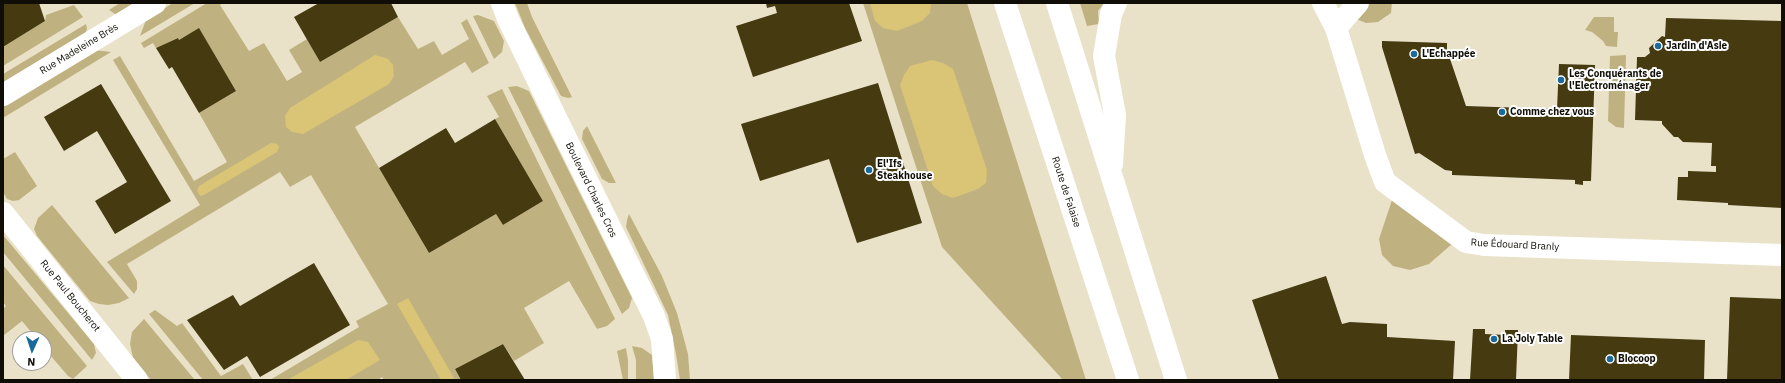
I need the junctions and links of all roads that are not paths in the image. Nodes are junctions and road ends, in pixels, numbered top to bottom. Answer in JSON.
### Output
{"nodes":[{"id":1,"x":155,"y":3,"type":"edge"},
{"id":2,"x":502,"y":3,"type":"edge"},
{"id":3,"x":1005,"y":3,"type":"edge"},
{"id":4,"x":1057,"y":3,"type":"edge"},
{"id":5,"x":1116,"y":3,"type":"edge"},
{"id":6,"x":1323,"y":3,"type":"edge"},
{"id":7,"x":1358,"y":3,"type":"edge"},
{"id":8,"x":1336,"y":28,"type":"junction"},
{"id":9,"x":3,"y":95,"type":"edge"},
{"id":10,"x":1112,"y":180,"type":"junction"},
{"id":11,"x":3,"y":213,"type":"edge"},
{"id":12,"x":1782,"y":255,"type":"edge"},
{"id":13,"x":137,"y":380,"type":"edge"},
{"id":14,"x":665,"y":380,"type":"edge"},
{"id":15,"x":1128,"y":380,"type":"edge"},
{"id":16,"x":1176,"y":380,"type":"edge"}],
"edges":[{"from":1,"to":9,"type":"main road","name":"Rue Madeleine Brès"},
{"from":2,"to":14,"type":"main road","name":"Boulevard Charles Cros"},
{"from":3,"to":15,"type":"main road","name":"Route de Falaise"},
{"from":4,"to":10,"type":"main road"},
{"from":5,"to":10,"type":"main road"},
{"from":6,"to":8,"type":"main road","name":"Rue Édouard Branly"},
{"from":7,"to":8,"type":"main road"},
{"from":8,"to":12,"type":"main road","name":"Rue Édouard Branly"},
{"from":10,"to":16,"type":"main road"},
{"from":11,"to":13,"type":"main road","name":"Rue Paul Boucherot"}]}
